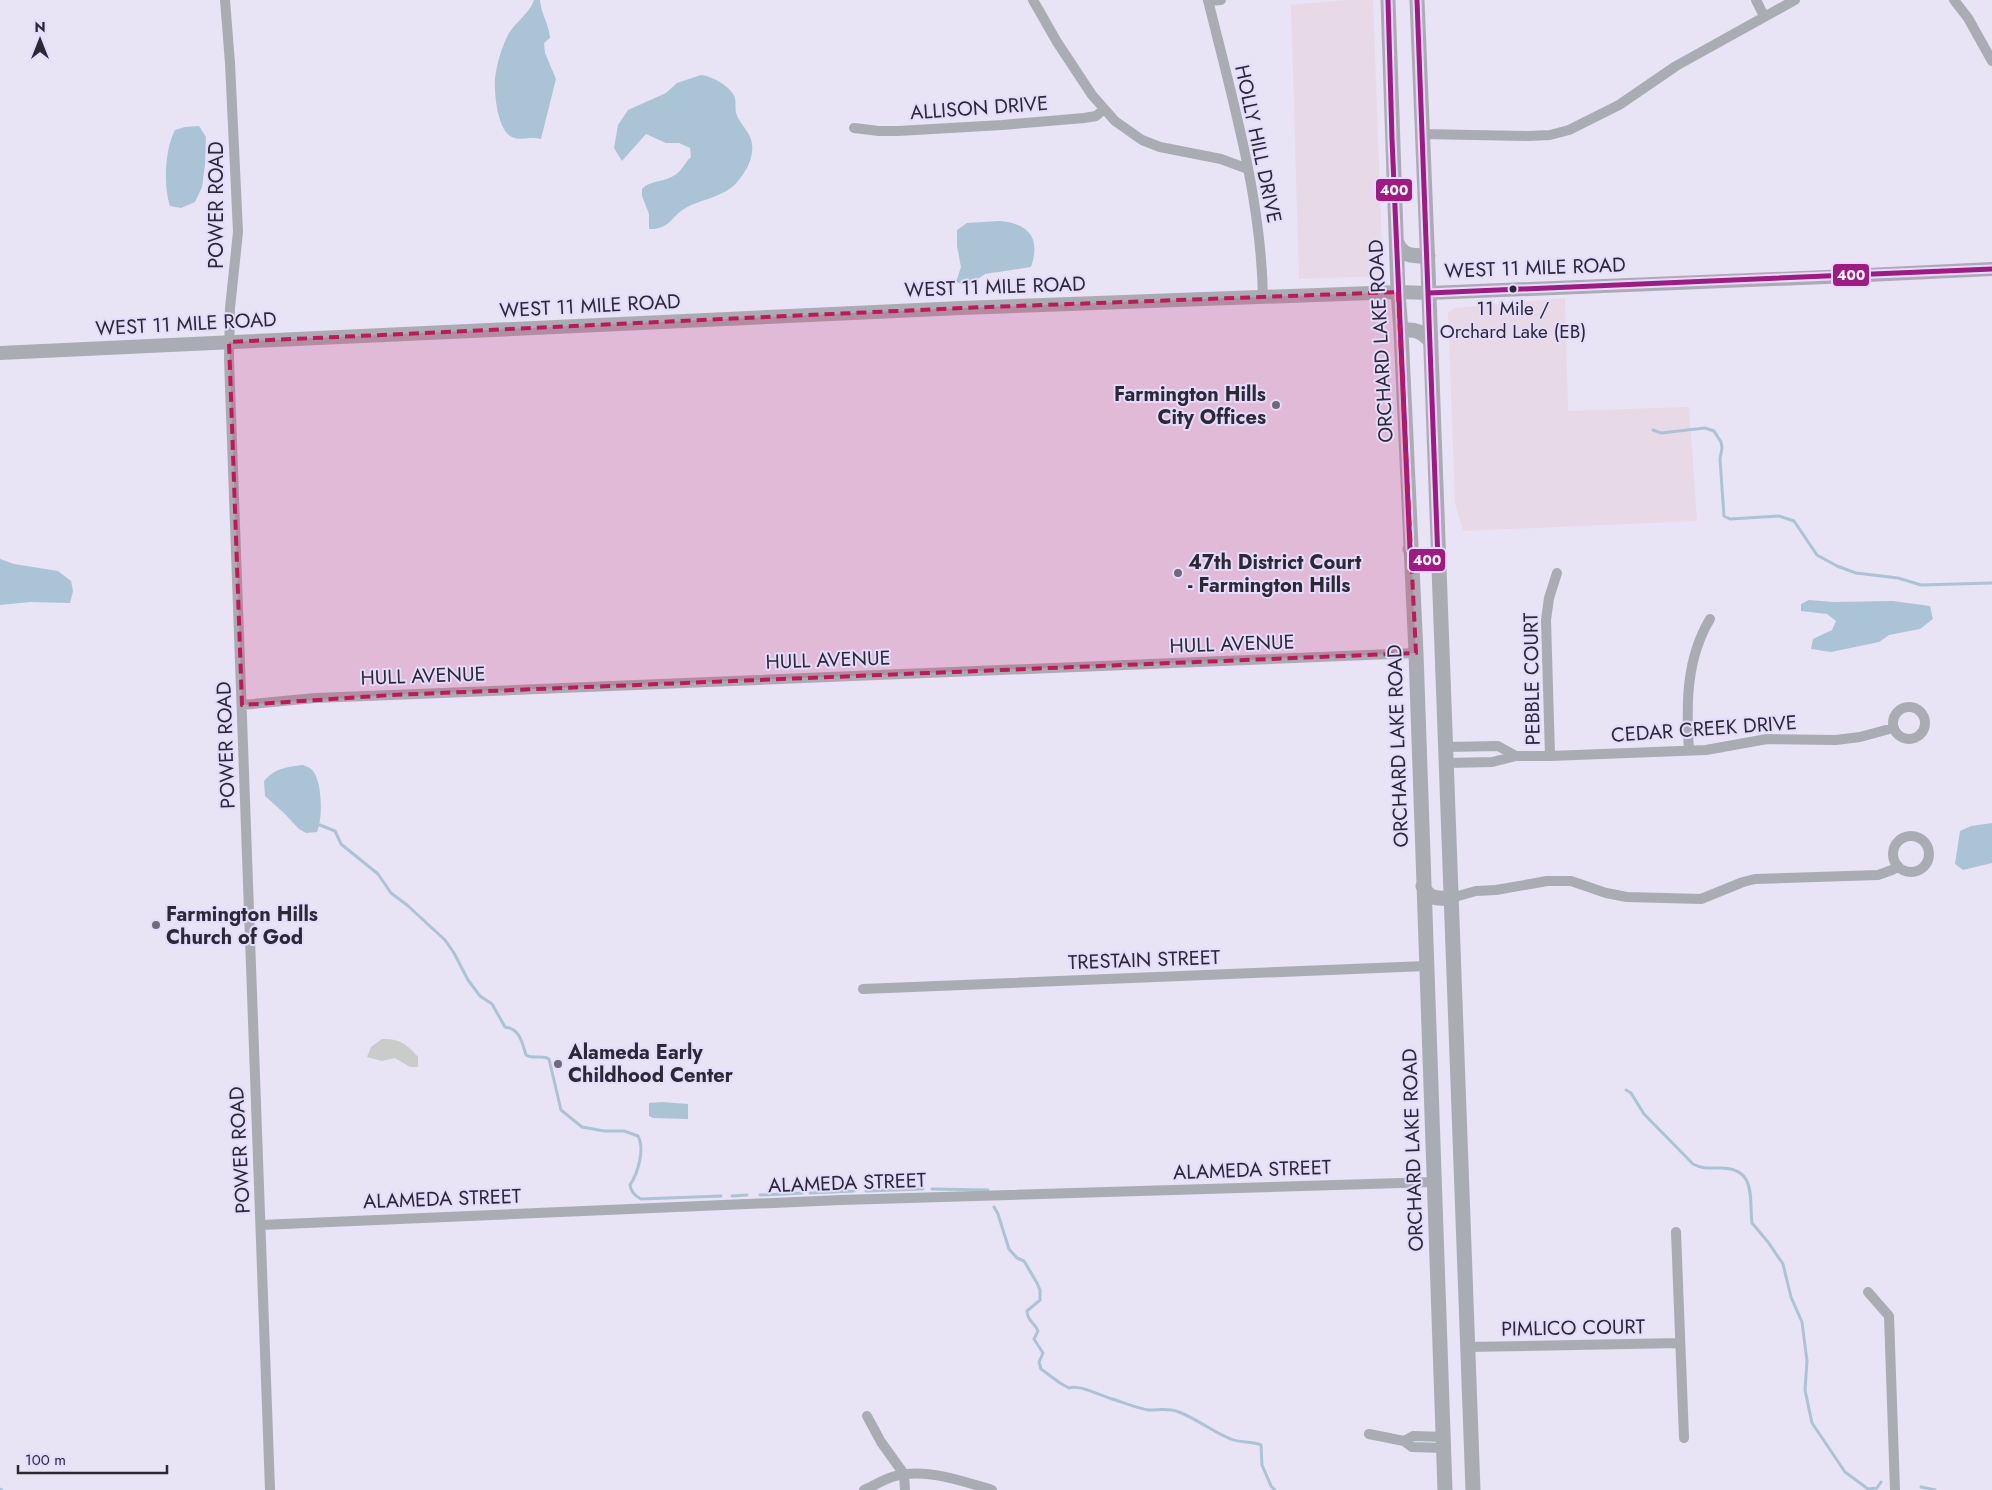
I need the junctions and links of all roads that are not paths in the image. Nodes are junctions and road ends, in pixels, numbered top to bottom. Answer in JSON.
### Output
{"nodes":[{"id":1,"x":225,"y":0,"type":"edge"},
{"id":2,"x":1033,"y":0,"type":"edge"},
{"id":3,"x":1221,"y":0,"type":"edge"},
{"id":4,"x":1388,"y":0,"type":"edge"},
{"id":5,"x":1417,"y":0,"type":"edge"},
{"id":6,"x":1756,"y":0,"type":"edge"},
{"id":7,"x":1795,"y":0,"type":"edge"},
{"id":8,"x":1954,"y":0,"type":"edge"},
{"id":9,"x":1208,"y":1,"type":"edge"},
{"id":10,"x":1764,"y":16,"type":"junction"},
{"id":11,"x":1992,"y":61,"type":"edge"},
{"id":12,"x":1104,"y":110,"type":"junction"},
{"id":13,"x":854,"y":128,"type":"dead end"},
{"id":14,"x":1421,"y":134,"type":"junction"},
{"id":15,"x":1248,"y":169,"type":"junction"},
{"id":16,"x":1397,"y":243,"type":"junction"},
{"id":17,"x":1428,"y":256,"type":"junction"},
{"id":18,"x":1992,"y":268,"type":"edge"},
{"id":19,"x":1398,"y":292,"type":"junction"},
{"id":20,"x":1429,"y":293,"type":"junction"},
{"id":21,"x":1263,"y":297,"type":"junction"},
{"id":22,"x":1401,"y":331,"type":"junction"},
{"id":23,"x":229,"y":342,"type":"junction"},
{"id":24,"x":1431,"y":342,"type":"junction"},
{"id":25,"x":0,"y":353,"type":"edge"},
{"id":26,"x":1410,"y":549,"type":"junction"},
{"id":27,"x":1438,"y":560,"type":"junction"},
{"id":28,"x":1557,"y":573,"type":"dead end"},
{"id":29,"x":1439,"y":587,"type":"junction"},
{"id":30,"x":1412,"y":588,"type":"junction"},
{"id":31,"x":1710,"y":619,"type":"dead end"},
{"id":32,"x":1416,"y":654,"type":"junction"},
{"id":33,"x":242,"y":705,"type":"junction"},
{"id":34,"x":1893,"y":728,"type":"dead end"},
{"id":35,"x":1445,"y":747,"type":"junction"},
{"id":36,"x":1689,"y":750,"type":"junction"},
{"id":37,"x":1516,"y":756,"type":"junction"},
{"id":38,"x":1550,"y":756,"type":"junction"},
{"id":39,"x":1446,"y":769,"type":"junction"},
{"id":40,"x":1898,"y":866,"type":"dead end"},
{"id":41,"x":1423,"y":886,"type":"junction"},
{"id":42,"x":1451,"y":898,"type":"junction"},
{"id":43,"x":1426,"y":966,"type":"junction"},
{"id":44,"x":863,"y":989,"type":"dead end"},
{"id":45,"x":1429,"y":1030,"type":"junction"},
{"id":46,"x":1460,"y":1153,"type":"junction"},
{"id":47,"x":1434,"y":1182,"type":"junction"},
{"id":48,"x":261,"y":1225,"type":"junction"},
{"id":49,"x":1676,"y":1232,"type":"dead end"},
{"id":50,"x":1437,"y":1273,"type":"junction"},
{"id":51,"x":1465,"y":1290,"type":"junction"},
{"id":52,"x":1868,"y":1292,"type":"dead end"},
{"id":53,"x":1680,"y":1343,"type":"junction"},
{"id":54,"x":1467,"y":1347,"type":"junction"},
{"id":55,"x":867,"y":1416,"type":"dead end"},
{"id":56,"x":1369,"y":1434,"type":"dead end"},
{"id":57,"x":1684,"y":1438,"type":"dead end"},
{"id":58,"x":1444,"y":1442,"type":"junction"},
{"id":59,"x":904,"y":1474,"type":"junction"},
{"id":60,"x":270,"y":1490,"type":"edge"},
{"id":61,"x":864,"y":1490,"type":"edge"},
{"id":62,"x":905,"y":1490,"type":"edge"},
{"id":63,"x":992,"y":1490,"type":"edge"},
{"id":64,"x":1446,"y":1490,"type":"edge"},
{"id":65,"x":1473,"y":1490,"type":"edge"},
{"id":66,"x":1895,"y":1490,"type":"edge"}],
"edges":[{"from":1,"to":23,"type":"street","name":"POWER ROAD"},
{"from":2,"to":12,"type":"street"},
{"from":3,"to":9,"type":"street"},
{"from":4,"to":16,"type":"main road","name":"ORCHARD LAKE ROAD"},
{"from":5,"to":14,"type":"main road"},
{"from":6,"to":10,"type":"street"},
{"from":7,"to":10,"type":"street"},
{"from":8,"to":11,"type":"street"},
{"from":9,"to":15,"type":"street","name":"HOLLY HILL DRIVE"},
{"from":10,"to":14,"type":"street"},
{"from":12,"to":13,"type":"street","name":"ALLISON DRIVE"},
{"from":12,"to":15,"type":"street"},
{"from":14,"to":17,"type":"main road"},
{"from":15,"to":21,"type":"street","name":"HOLLY HILL DRIVE"},
{"from":16,"to":17,"type":"main road"},
{"from":16,"to":19,"type":"main road","name":"ORCHARD LAKE ROAD"},
{"from":17,"to":20,"type":"main road"},
{"from":18,"to":20,"type":"street","name":"WEST 11 MILE ROAD"},
{"from":19,"to":20,"type":"street","name":"WEST 11 MILE ROAD"},
{"from":19,"to":21,"type":"street","name":"WEST 11 MILE ROAD"},
{"from":19,"to":22,"type":"main road","name":"ORCHARD LAKE ROAD"},
{"from":20,"to":24,"type":"main road"},
{"from":21,"to":23,"type":"street","name":"WEST 11 MILE ROAD"},
{"from":22,"to":24,"type":"main road"},
{"from":22,"to":26,"type":"main road","name":"ORCHARD LAKE ROAD"},
{"from":23,"to":25,"type":"street","name":"WEST 11 MILE ROAD"},
{"from":23,"to":33,"type":"street","name":"POWER ROAD"},
{"from":24,"to":27,"type":"main road"},
{"from":26,"to":27,"type":"main road"},
{"from":26,"to":30,"type":"main road","name":"ORCHARD LAKE ROAD"},
{"from":27,"to":29,"type":"main road"},
{"from":28,"to":38,"type":"street","name":"PEBBLE COURT"},
{"from":29,"to":30,"type":"main road"},
{"from":29,"to":35,"type":"main road"},
{"from":30,"to":32,"type":"main road","name":"ORCHARD LAKE ROAD"},
{"from":31,"to":36,"type":"street"},
{"from":32,"to":33,"type":"street","name":"HULL AVENUE"},
{"from":32,"to":39,"type":"main road"},
{"from":32,"to":41,"type":"main road","name":"ORCHARD LAKE ROAD"},
{"from":33,"to":48,"type":"street","name":"POWER ROAD"},
{"from":34,"to":36,"type":"street","name":"CEDAR CREEK DRIVE"},
{"from":35,"to":37,"type":"street","name":"CEDAR CREEK DRIVE"},
{"from":35,"to":39,"type":"main road"},
{"from":36,"to":38,"type":"street","name":"CEDAR CREEK DRIVE"},
{"from":37,"to":38,"type":"street","name":"CEDAR CREEK DRIVE"},
{"from":37,"to":39,"type":"street","name":"CEDAR CREEK DRIVE"},
{"from":39,"to":42,"type":"main road"},
{"from":40,"to":42,"type":"street"},
{"from":41,"to":42,"type":"main road"},
{"from":41,"to":43,"type":"main road","name":"ORCHARD LAKE ROAD"},
{"from":42,"to":46,"type":"main road"},
{"from":43,"to":44,"type":"street","name":"TRESTAIN STREET"},
{"from":43,"to":45,"type":"main road","name":"ORCHARD LAKE ROAD"},
{"from":45,"to":46,"type":"main road"},
{"from":45,"to":47,"type":"main road","name":"ORCHARD LAKE ROAD"},
{"from":46,"to":51,"type":"main road"},
{"from":47,"to":48,"type":"street","name":"ALAMEDA STREET"},
{"from":47,"to":50,"type":"main road","name":"ORCHARD LAKE ROAD"},
{"from":48,"to":60,"type":"street","name":"POWER ROAD"},
{"from":49,"to":53,"type":"street"},
{"from":50,"to":51,"type":"main road"},
{"from":50,"to":58,"type":"main road","name":"ORCHARD LAKE ROAD"},
{"from":51,"to":54,"type":"main road"},
{"from":52,"to":66,"type":"street"},
{"from":53,"to":54,"type":"street","name":"PIMLICO COURT"},
{"from":53,"to":57,"type":"street"},
{"from":54,"to":65,"type":"main road"},
{"from":55,"to":59,"type":"street"},
{"from":56,"to":58,"type":"street"},
{"from":58,"to":64,"type":"main road","name":"ORCHARD LAKE ROAD"},
{"from":59,"to":61,"type":"street"},
{"from":59,"to":62,"type":"street"},
{"from":59,"to":63,"type":"street"}]}
